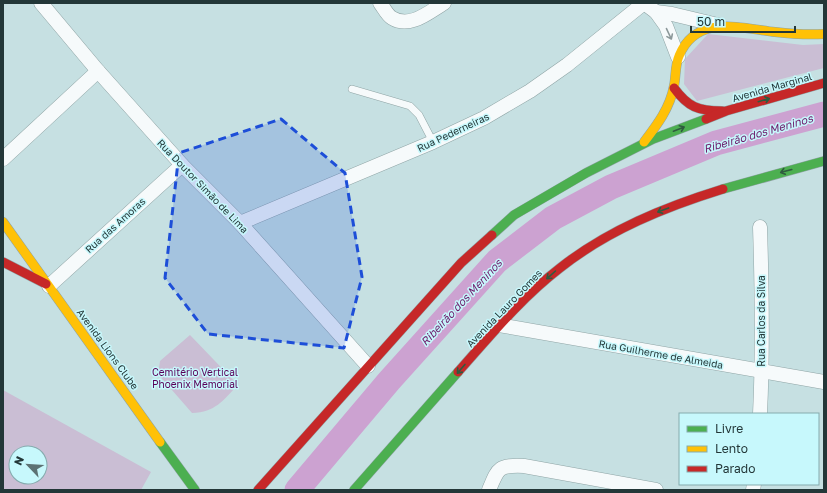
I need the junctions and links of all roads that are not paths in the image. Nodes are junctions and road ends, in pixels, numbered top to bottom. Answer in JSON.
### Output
{"nodes":[{"id":1,"x":41,"y":3,"type":"edge"},
{"id":2,"x":380,"y":3,"type":"edge"},
{"id":3,"x":444,"y":3,"type":"edge"},
{"id":4,"x":644,"y":3,"type":"edge"},
{"id":5,"x":656,"y":12,"type":"junction"},
{"id":6,"x":720,"y":26,"type":"junction"},
{"id":7,"x":824,"y":34,"type":"edge"},
{"id":8,"x":678,"y":58,"type":"junction"},
{"id":9,"x":98,"y":71,"type":"junction"},
{"id":10,"x":824,"y":83,"type":"edge"},
{"id":11,"x":674,"y":88,"type":"junction"},
{"id":12,"x":352,"y":89,"type":"dead end"},
{"id":13,"x":726,"y":111,"type":"junction"},
{"id":14,"x":433,"y":142,"type":"junction"},
{"id":15,"x":642,"y":144,"type":"junction"},
{"id":16,"x":3,"y":159,"type":"edge"},
{"id":17,"x":824,"y":161,"type":"edge"},
{"id":18,"x":182,"y":165,"type":"junction"},
{"id":19,"x":3,"y":222,"type":"edge"},
{"id":20,"x":240,"y":223,"type":"junction"},
{"id":21,"x":760,"y":227,"type":"dead end"},
{"id":22,"x":3,"y":262,"type":"edge"},
{"id":23,"x":49,"y":286,"type":"junction"},
{"id":24,"x":499,"y":325,"type":"junction"},
{"id":25,"x":368,"y":366,"type":"junction"},
{"id":26,"x":762,"y":371,"type":"junction"},
{"id":27,"x":824,"y":382,"type":"edge"},
{"id":28,"x":760,"y":413,"type":"edge"},
{"id":29,"x":627,"y":488,"type":"edge"},
{"id":30,"x":195,"y":490,"type":"edge"},
{"id":31,"x":258,"y":490,"type":"edge"},
{"id":32,"x":354,"y":490,"type":"edge"},
{"id":33,"x":489,"y":490,"type":"edge"},
{"id":34,"x":656,"y":490,"type":"edge"}],
"edges":[{"from":1,"to":9,"type":"street","name":"Rua Doutor Simão de Lima"},
{"from":2,"to":3,"type":"street"},
{"from":4,"to":5,"type":"street"},
{"from":4,"to":14,"type":"street","name":"Rua Pederneiras"},
{"from":5,"to":6,"type":"street"},
{"from":5,"to":8,"type":"street","one_way":true},
{"from":6,"to":7,"type":"main road"},
{"from":6,"to":8,"type":"main road"},
{"from":8,"to":11,"type":"main road"},
{"from":9,"to":16,"type":"street"},
{"from":9,"to":18,"type":"street","name":"Rua Doutor Simão de Lima"},
{"from":13,"to":10,"type":"main road","name":"Avenida Marginal","one_way":true},
{"from":11,"to":13,"type":"main road","name":"Avenida Marginal"},
{"from":11,"to":15,"type":"main road"},
{"from":12,"to":14,"type":"lane"},
{"from":15,"to":13,"type":"main road","name":"Avenida Marginal","one_way":true},
{"from":14,"to":20,"type":"street","name":"Rua Pederneiras"},
{"from":15,"to":25,"type":"main road"},
{"from":17,"to":24,"type":"main road","name":"Avenida Lauro Gomes","one_way":true},
{"from":18,"to":20,"type":"street","name":"Rua Doutor Simão de Lima"},
{"from":18,"to":23,"type":"street","name":"Rua das Amoras"},
{"from":19,"to":23,"type":"main road","name":"Avenida Lions Clube"},
{"from":20,"to":25,"type":"street","name":"Rua Doutor Simão de Lima"},
{"from":21,"to":26,"type":"street","name":"Rua Carlos da Silva"},
{"from":22,"to":23,"type":"main road"},
{"from":23,"to":30,"type":"main road","name":"Avenida Lions Clube"},
{"from":24,"to":26,"type":"street","name":"Rua Guilherme de Almeida"},
{"from":24,"to":32,"type":"main road","name":"Avenida Lauro Gomes","one_way":true},
{"from":25,"to":31,"type":"main road"},
{"from":26,"to":27,"type":"street","name":"Rua Guilherme de Almeida"},
{"from":26,"to":28,"type":"street","name":"Rua Carlos da Silva"},
{"from":29,"to":33,"type":"street"},
{"from":29,"to":34,"type":"street"}]}
